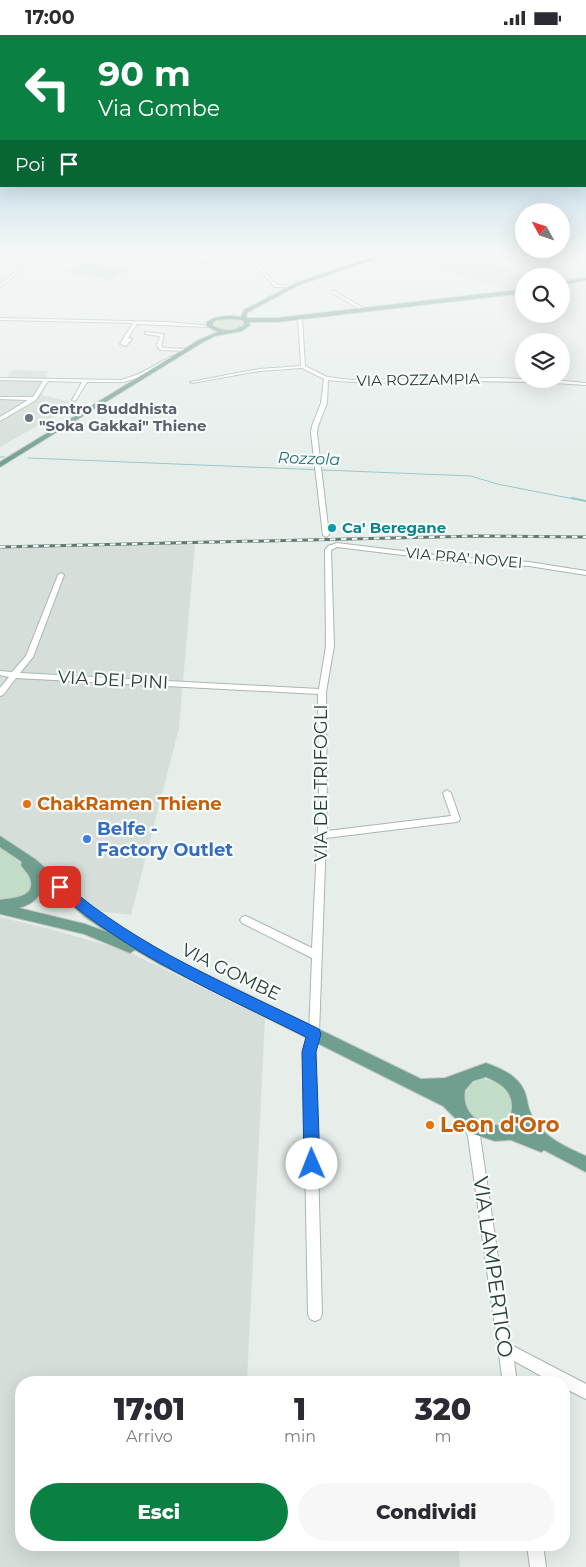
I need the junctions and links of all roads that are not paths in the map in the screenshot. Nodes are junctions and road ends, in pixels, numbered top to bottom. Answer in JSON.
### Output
{"nodes":[{"id":1,"x":134,"y":324,"type":"edge"},
{"id":2,"x":184,"y":324,"type":"edge"},
{"id":3,"x":248,"y":324,"type":"edge"},
{"id":4,"x":261,"y":324,"type":"edge"},
{"id":5,"x":300,"y":324,"type":"edge"},
{"id":6,"x":210,"y":327,"type":"junction"},
{"id":7,"x":244,"y":329,"type":"junction"},
{"id":8,"x":229,"y":331,"type":"junction"},
{"id":9,"x":147,"y":333,"type":"dead end"},
{"id":10,"x":125,"y":339,"type":"dead end"},
{"id":11,"x":201,"y":341,"type":"junction"},
{"id":12,"x":186,"y":350,"type":"junction"},
{"id":13,"x":176,"y":356,"type":"junction"},
{"id":14,"x":303,"y":367,"type":"junction"},
{"id":15,"x":326,"y":378,"type":"junction"},
{"id":16,"x":0,"y":379,"type":"edge"},
{"id":17,"x":46,"y":381,"type":"junction"},
{"id":18,"x":85,"y":381,"type":"junction"},
{"id":19,"x":108,"y":382,"type":"junction"},
{"id":20,"x":192,"y":382,"type":"dead end"},
{"id":21,"x":586,"y":384,"type":"edge"},
{"id":22,"x":0,"y":398,"type":"edge"},
{"id":23,"x":34,"y":399,"type":"junction"},
{"id":24,"x":74,"y":400,"type":"dead end"},
{"id":25,"x":86,"y":413,"type":"junction"},
{"id":26,"x":0,"y":419,"type":"edge"},
{"id":27,"x":56,"y":431,"type":"junction"},
{"id":28,"x":0,"y":465,"type":"edge"},
{"id":29,"x":0,"y":470,"type":"edge"},
{"id":30,"x":326,"y":535,"type":"dead end"},
{"id":31,"x":343,"y":545,"type":"joint"},
{"id":32,"x":586,"y":573,"type":"edge"},
{"id":33,"x":61,"y":575,"type":"dead end"},
{"id":34,"x":0,"y":673,"type":"edge"},
{"id":35,"x":14,"y":675,"type":"junction"},
{"id":36,"x":322,"y":692,"type":"junction"},
{"id":37,"x":0,"y":693,"type":"edge"},
{"id":38,"x":447,"y":793,"type":"dead end"},
{"id":39,"x":322,"y":835,"type":"junction"},
{"id":40,"x":0,"y":841,"type":"edge"},
{"id":41,"x":0,"y":903,"type":"edge"},
{"id":42,"x":0,"y":909,"type":"edge"},
{"id":43,"x":245,"y":919,"type":"dead end"},
{"id":44,"x":316,"y":955,"type":"junction"},
{"id":45,"x":164,"y":960,"type":"junction"},
{"id":46,"x":314,"y":1034,"type":"junction"},
{"id":47,"x":470,"y":1074,"type":"junction"},
{"id":48,"x":412,"y":1082,"type":"junction"},
{"id":49,"x":521,"y":1109,"type":"junction"},
{"id":50,"x":464,"y":1117,"type":"junction"},
{"id":51,"x":497,"y":1132,"type":"junction"},
{"id":52,"x":552,"y":1148,"type":"junction"},
{"id":53,"x":476,"y":1151,"type":"junction"},
{"id":54,"x":586,"y":1164,"type":"edge"},
{"id":55,"x":315,"y":1313,"type":"dead end"},
{"id":56,"x":505,"y":1349,"type":"junction"},
{"id":57,"x":509,"y":1376,"type":"edge"},
{"id":58,"x":556,"y":1376,"type":"edge"},
{"id":59,"x":570,"y":1384,"type":"edge"},
{"id":60,"x":586,"y":1392,"type":"edge"},
{"id":61,"x":536,"y":1551,"type":"edge"},
{"id":62,"x":538,"y":1567,"type":"edge"}],
"edges":[{"from":1,"to":10,"type":"street"},
{"from":2,"to":6,"type":"street"},
{"from":3,"to":7,"type":"main road"},
{"from":4,"to":7,"type":"main road"},
{"from":5,"to":14,"type":"street"},
{"from":6,"to":8,"type":"main road"},
{"from":6,"to":11,"type":"main road"},
{"from":7,"to":8,"type":"main road"},
{"from":8,"to":11,"type":"main road"},
{"from":9,"to":12,"type":"street"},
{"from":11,"to":12,"type":"main road"},
{"from":12,"to":13,"type":"main road"},
{"from":13,"to":19,"type":"street"},
{"from":13,"to":25,"type":"main road"},
{"from":14,"to":15,"type":"street","name":"VIA ROZZAMPIA"},
{"from":14,"to":20,"type":"street"},
{"from":15,"to":21,"type":"street","name":"VIA ROZZAMPIA"},
{"from":15,"to":30,"type":"street"},
{"from":16,"to":17,"type":"street"},
{"from":17,"to":18,"type":"street"},
{"from":17,"to":23,"type":"street"},
{"from":18,"to":19,"type":"street"},
{"from":18,"to":24,"type":"street"},
{"from":19,"to":25,"type":"street"},
{"from":22,"to":23,"type":"street"},
{"from":23,"to":26,"type":"street"},
{"from":25,"to":27,"type":"main road"},
{"from":27,"to":28,"type":"main road"},
{"from":27,"to":29,"type":"main road"},
{"from":31,"to":32,"type":"street","name":"VIA PRA' NOVEI"},
{"from":31,"to":36,"type":"street","name":"VIA DEI TRIFOGLI"},
{"from":33,"to":35,"type":"street"},
{"from":34,"to":35,"type":"street","name":"VIA DEI PINI"},
{"from":35,"to":36,"type":"street","name":"VIA DEI PINI"},
{"from":35,"to":37,"type":"street"},
{"from":36,"to":39,"type":"street","name":"VIA DEI TRIFOGLI"},
{"from":38,"to":39,"type":"street"},
{"from":39,"to":44,"type":"street","name":"VIA DEI TRIFOGLI"},
{"from":40,"to":41,"type":"main road"},
{"from":40,"to":45,"type":"main road","name":"VIA GOMBE"},
{"from":42,"to":45,"type":"main road"},
{"from":43,"to":44,"type":"street"},
{"from":44,"to":46,"type":"street","name":"VIA DEI TRIFOGLI"},
{"from":45,"to":46,"type":"main road","name":"VIA GOMBE"},
{"from":46,"to":48,"type":"main road","name":"VIA GOMBE"},
{"from":46,"to":55,"type":"street","name":"VIA DEI TRIFOGLI"},
{"from":47,"to":48,"type":"main road"},
{"from":47,"to":49,"type":"main road"},
{"from":47,"to":50,"type":"main road"},
{"from":48,"to":50,"type":"main road","name":"VIA GOMBE"},
{"from":49,"to":51,"type":"main road"},
{"from":49,"to":52,"type":"main road"},
{"from":50,"to":51,"type":"main road"},
{"from":50,"to":53,"type":"street","name":"VIA LAMPERTICO"},
{"from":51,"to":52,"type":"main road"},
{"from":51,"to":53,"type":"street","name":"VIA LAMPERTICO"},
{"from":52,"to":54,"type":"main road"},
{"from":53,"to":56,"type":"street","name":"VIA LAMPERTICO"},
{"from":56,"to":57,"type":"street","name":"VIA LAMPERTICO"},
{"from":56,"to":58,"type":"street"},
{"from":59,"to":60,"type":"street"},
{"from":61,"to":62,"type":"street"}]}
